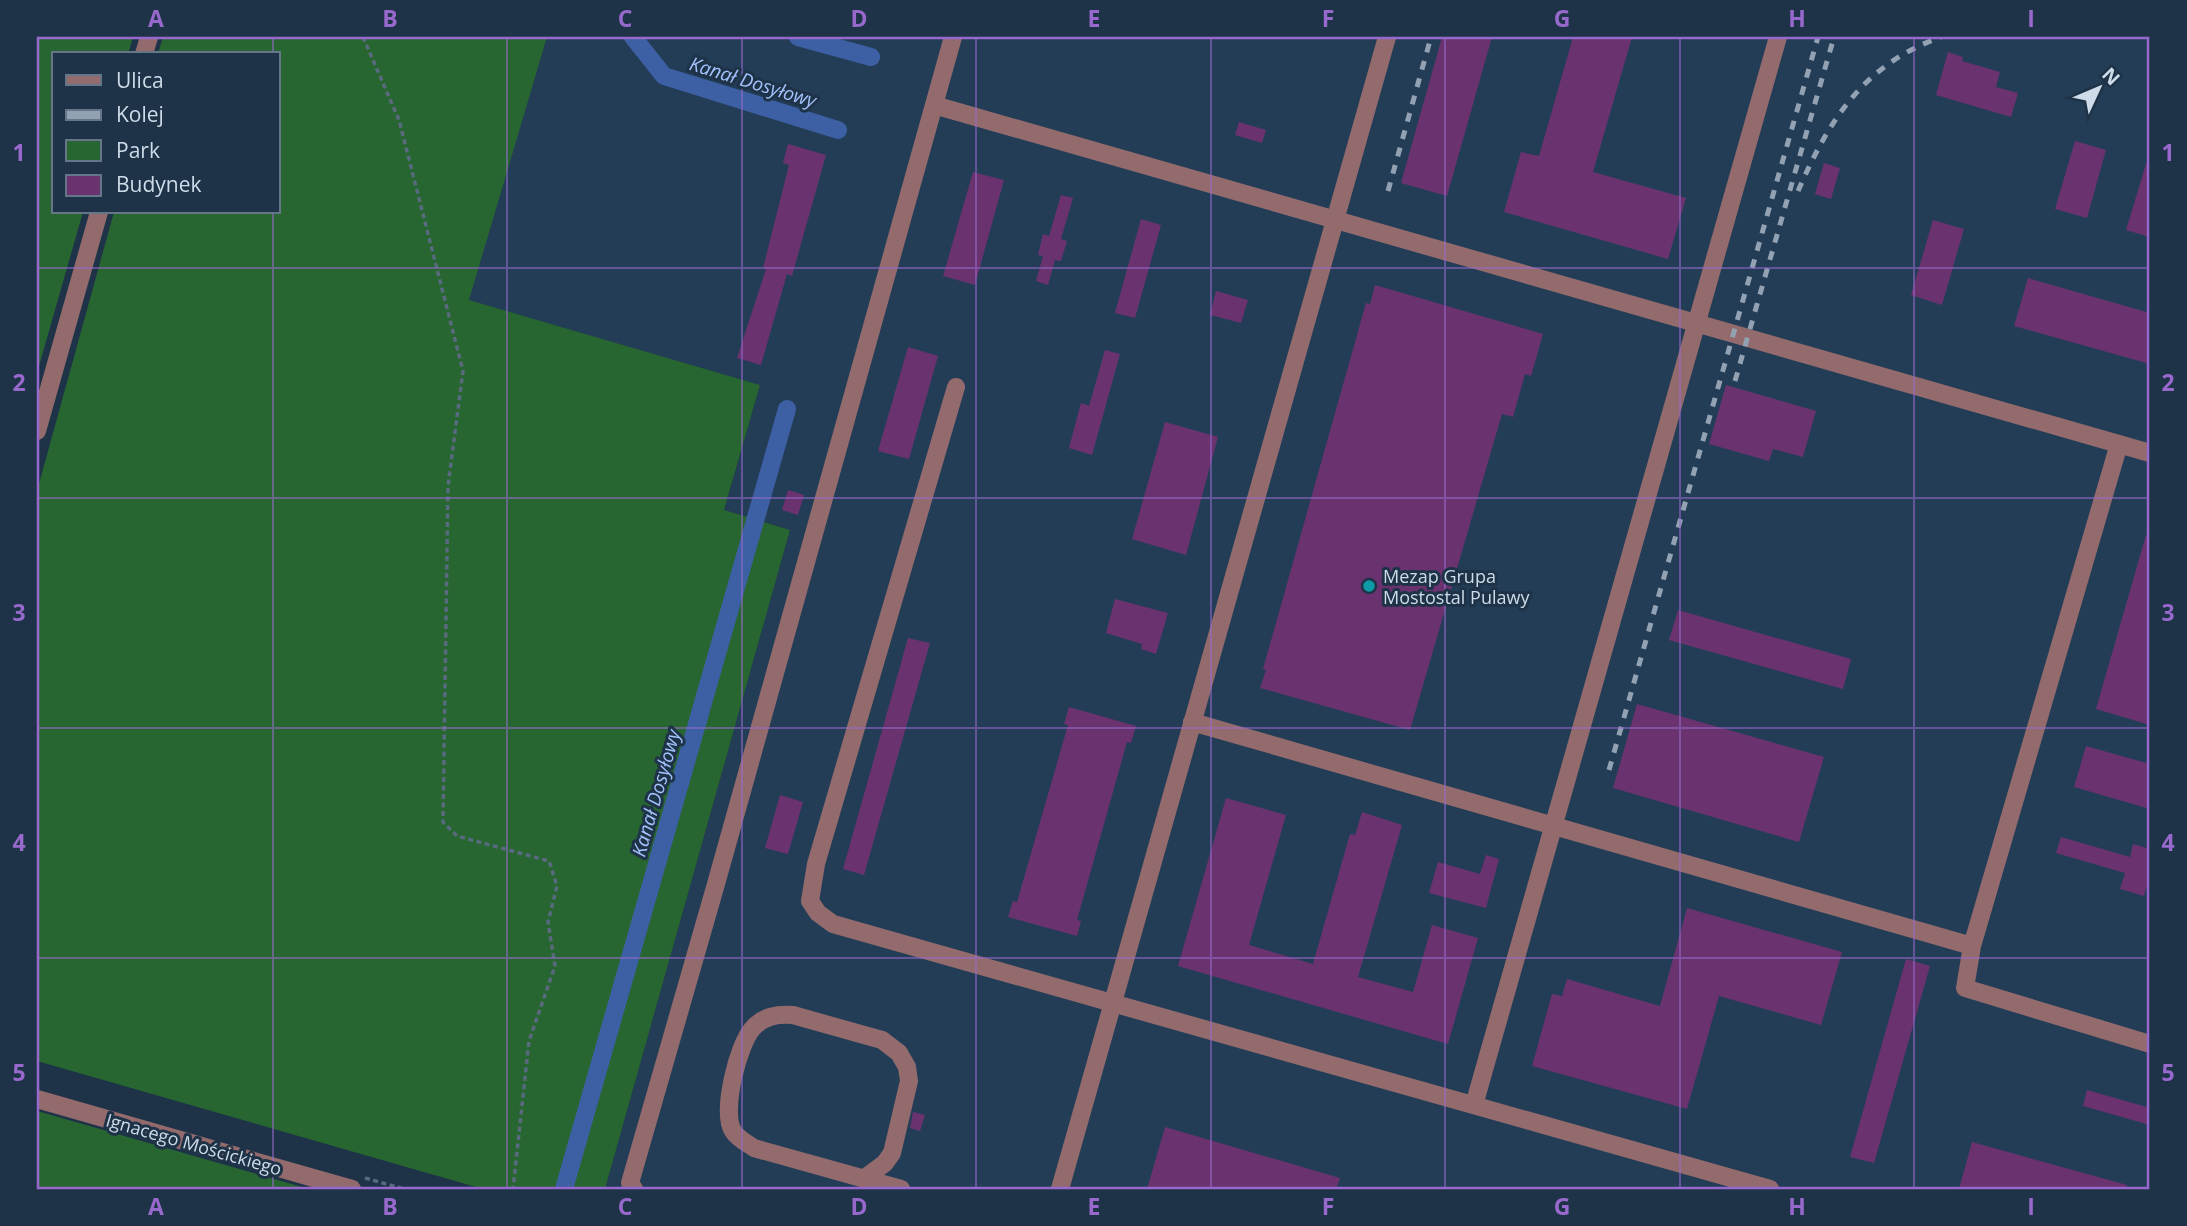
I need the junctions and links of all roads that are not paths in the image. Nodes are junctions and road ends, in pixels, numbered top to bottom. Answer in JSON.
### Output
{"nodes":[{"id":1,"x":953,"y":37,"type":"edge"},
{"id":2,"x":1387,"y":37,"type":"edge"},
{"id":3,"x":1778,"y":37,"type":"edge"},
{"id":4,"x":934,"y":104,"type":"junction"},
{"id":5,"x":98,"y":214,"type":"edge"},
{"id":6,"x":1335,"y":220,"type":"junction"},
{"id":7,"x":1696,"y":322,"type":"junction"},
{"id":8,"x":956,"y":387,"type":"dead end"},
{"id":9,"x":37,"y":431,"type":"edge"},
{"id":10,"x":2119,"y":444,"type":"junction"},
{"id":11,"x":2150,"y":453,"type":"edge"},
{"id":12,"x":1192,"y":722,"type":"junction"},
{"id":13,"x":1554,"y":825,"type":"junction"},
{"id":14,"x":1972,"y":946,"type":"junction"},
{"id":15,"x":1112,"y":1003,"type":"junction"},
{"id":16,"x":2150,"y":1044,"type":"edge"},
{"id":17,"x":37,"y":1099,"type":"edge"},
{"id":18,"x":1474,"y":1105,"type":"junction"},
{"id":19,"x":865,"y":1178,"type":"junction"},
{"id":20,"x":352,"y":1189,"type":"edge"},
{"id":21,"x":635,"y":1189,"type":"edge"},
{"id":22,"x":901,"y":1189,"type":"edge"},
{"id":23,"x":1060,"y":1189,"type":"edge"},
{"id":24,"x":1770,"y":1189,"type":"edge"}],
"edges":[{"from":1,"to":4,"type":"street"},
{"from":2,"to":6,"type":"street"},
{"from":3,"to":7,"type":"street"},
{"from":4,"to":6,"type":"street"},
{"from":4,"to":21,"type":"street"},
{"from":5,"to":9,"type":"street"},
{"from":6,"to":7,"type":"street"},
{"from":6,"to":12,"type":"street"},
{"from":7,"to":10,"type":"street"},
{"from":7,"to":13,"type":"street"},
{"from":8,"to":15,"type":"street"},
{"from":10,"to":11,"type":"street"},
{"from":10,"to":14,"type":"street"},
{"from":12,"to":13,"type":"street"},
{"from":12,"to":15,"type":"street"},
{"from":13,"to":14,"type":"street"},
{"from":13,"to":18,"type":"street"},
{"from":14,"to":16,"type":"street"},
{"from":15,"to":18,"type":"street"},
{"from":15,"to":23,"type":"street"},
{"from":17,"to":20,"type":"street","name":"Ignacego Mościckiego"},
{"from":18,"to":24,"type":"street"},
{"from":19,"to":19,"type":"street"},
{"from":19,"to":22,"type":"street"}]}
